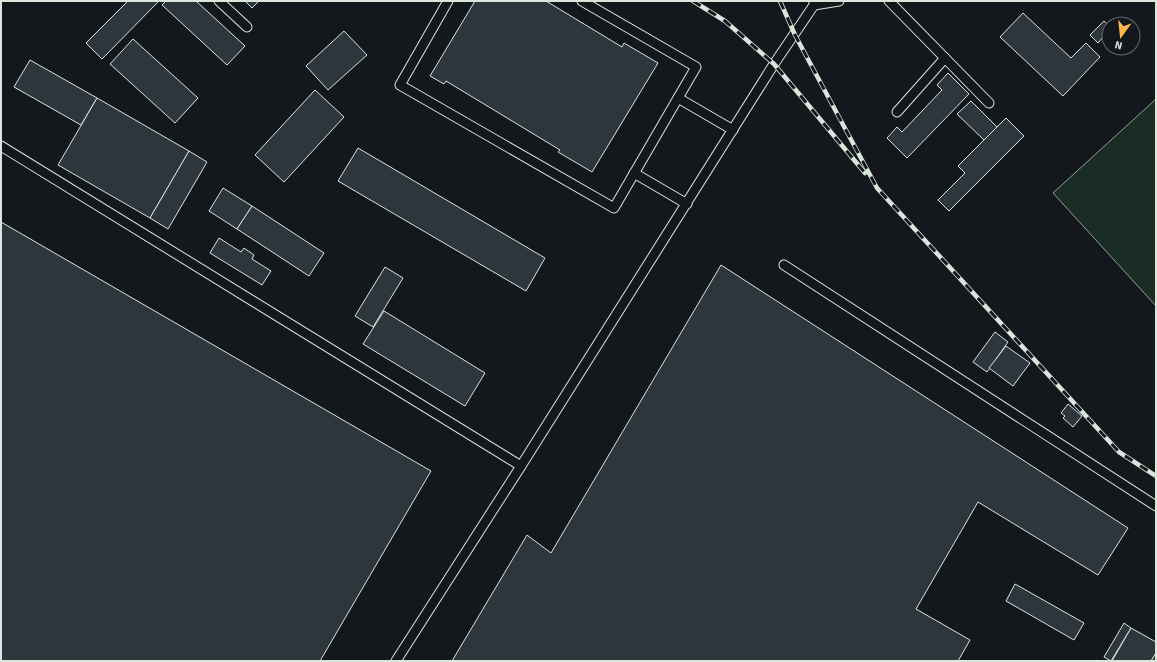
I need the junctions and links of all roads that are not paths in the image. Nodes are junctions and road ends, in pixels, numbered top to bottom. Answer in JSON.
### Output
{"nodes":[{"id":1,"x":219,"y":1,"type":"edge"},
{"id":2,"x":448,"y":1,"type":"edge"},
{"id":3,"x":582,"y":1,"type":"edge"},
{"id":4,"x":839,"y":1,"type":"edge"},
{"id":5,"x":889,"y":1,"type":"edge"},
{"id":6,"x":814,"y":3,"type":"edge"},
{"id":7,"x":247,"y":27,"type":"dead end"},
{"id":8,"x":945,"y":58,"type":"junction"},
{"id":9,"x":678,"y":98,"type":"junction"},
{"id":10,"x":989,"y":103,"type":"dead end"},
{"id":11,"x":897,"y":112,"type":"dead end"},
{"id":12,"x":733,"y":130,"type":"junction"},
{"id":13,"x":1,"y":146,"type":"edge"},
{"id":14,"x":634,"y":173,"type":"junction"},
{"id":15,"x":687,"y":204,"type":"junction"},
{"id":16,"x":784,"y":264,"type":"dead end"},
{"id":17,"x":521,"y":466,"type":"junction"},
{"id":18,"x":1156,"y":506,"type":"edge"},
{"id":19,"x":396,"y":661,"type":"edge"}],
"edges":[{"from":1,"to":7,"type":"lane"},
{"from":2,"to":14,"type":"lane"},
{"from":3,"to":9,"type":"lane"},
{"from":4,"to":6,"type":"lane"},
{"from":5,"to":8,"type":"lane"},
{"from":6,"to":12,"type":"lane"},
{"from":8,"to":10,"type":"lane"},
{"from":8,"to":11,"type":"lane"},
{"from":9,"to":12,"type":"lane"},
{"from":9,"to":14,"type":"lane"},
{"from":12,"to":15,"type":"lane"},
{"from":13,"to":17,"type":"lane"},
{"from":14,"to":15,"type":"lane"},
{"from":15,"to":17,"type":"lane"},
{"from":16,"to":18,"type":"lane"},
{"from":17,"to":19,"type":"lane"}]}
